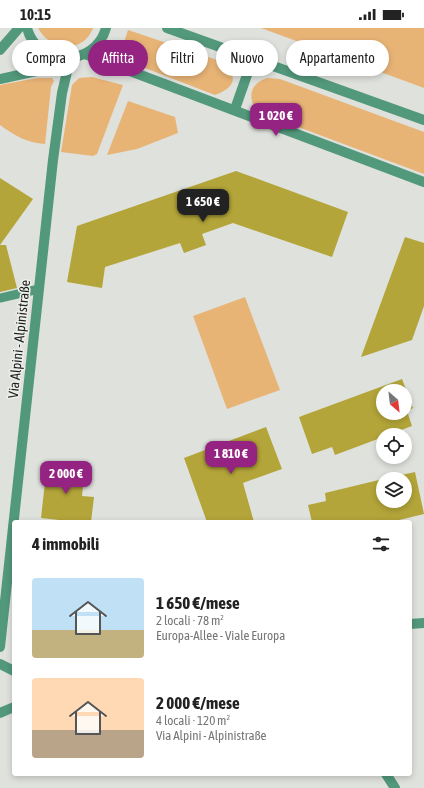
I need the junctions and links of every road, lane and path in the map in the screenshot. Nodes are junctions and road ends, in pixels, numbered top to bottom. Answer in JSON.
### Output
{"nodes":[{"id":1,"x":19,"y":28,"type":"edge"},
{"id":2,"x":27,"y":28,"type":"edge"},
{"id":3,"x":106,"y":28,"type":"edge"},
{"id":4,"x":167,"y":28,"type":"edge"},
{"id":5,"x":32,"y":40,"type":"edge"},
{"id":6,"x":216,"y":45,"type":"edge"},
{"id":7,"x":0,"y":50,"type":"edge"},
{"id":8,"x":85,"y":54,"type":"junction"},
{"id":9,"x":80,"y":56,"type":"edge"},
{"id":10,"x":278,"y":67,"type":"edge"},
{"id":11,"x":13,"y":76,"type":"edge"},
{"id":12,"x":66,"y":76,"type":"edge"},
{"id":13,"x":247,"y":76,"type":"edge"},
{"id":14,"x":0,"y":79,"type":"edge"},
{"id":15,"x":235,"y":109,"type":"junction"},
{"id":16,"x":424,"y":120,"type":"edge"},
{"id":17,"x":424,"y":182,"type":"edge"},
{"id":18,"x":39,"y":289,"type":"junction"},
{"id":19,"x":0,"y":298,"type":"edge"},
{"id":20,"x":14,"y":520,"type":"edge"},
{"id":21,"x":12,"y":537,"type":"edge"},
{"id":22,"x":424,"y":623,"type":"edge"},
{"id":23,"x":412,"y":624,"type":"edge"},
{"id":24,"x":0,"y":647,"type":"edge"},
{"id":25,"x":0,"y":664,"type":"edge"},
{"id":26,"x":12,"y":670,"type":"edge"},
{"id":27,"x":12,"y":708,"type":"edge"},
{"id":28,"x":0,"y":714,"type":"edge"},
{"id":29,"x":387,"y":776,"type":"edge"},
{"id":30,"x":395,"y":788,"type":"edge"}],
"edges":[{"from":1,"to":7,"type":"street"},
{"from":2,"to":5,"type":"street"},
{"from":3,"to":8,"type":"street"},
{"from":4,"to":6,"type":"street"},
{"from":8,"to":9,"type":"street"},
{"from":8,"to":15,"type":"street"},
{"from":10,"to":16,"type":"street"},
{"from":11,"to":14,"type":"street"},
{"from":12,"to":18,"type":"street","name":"Via Alpini - Alpinistraße"},
{"from":13,"to":15,"type":"street"},
{"from":15,"to":17,"type":"street"},
{"from":18,"to":19,"type":"lane"},
{"from":18,"to":20,"type":"street","name":"Via Alpini - Alpinistraße"},
{"from":21,"to":24,"type":"street","name":"Via Alpini - Alpinistraße"},
{"from":22,"to":23,"type":"street"},
{"from":25,"to":26,"type":"street"},
{"from":27,"to":28,"type":"street"},
{"from":29,"to":30,"type":"street"}]}
